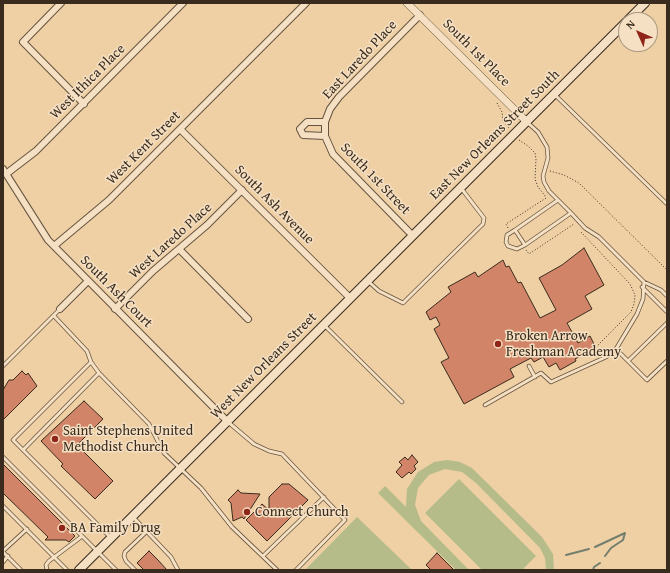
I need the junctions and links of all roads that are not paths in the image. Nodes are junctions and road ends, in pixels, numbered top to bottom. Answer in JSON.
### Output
{"nodes":[{"id":1,"x":61,"y":3,"type":"edge"},
{"id":2,"x":183,"y":3,"type":"edge"},
{"id":3,"x":306,"y":3,"type":"edge"},
{"id":4,"x":408,"y":3,"type":"edge"},
{"id":5,"x":646,"y":3,"type":"edge"},
{"id":6,"x":636,"y":12,"type":"edge"},
{"id":7,"x":420,"y":15,"type":"junction"},
{"id":8,"x":618,"y":30,"type":"edge"},
{"id":9,"x":554,"y":94,"type":"junction"},
{"id":10,"x":84,"y":104,"type":"junction"},
{"id":11,"x":325,"y":122,"type":"junction"},
{"id":12,"x":526,"y":122,"type":"junction"},
{"id":13,"x":300,"y":129,"type":"joint"},
{"id":14,"x":181,"y":130,"type":"junction"},
{"id":15,"x":325,"y":136,"type":"junction"},
{"id":16,"x":4,"y":171,"type":"edge"},
{"id":17,"x":461,"y":188,"type":"junction"},
{"id":18,"x":242,"y":190,"type":"junction"},
{"id":19,"x":558,"y":200,"type":"junction"},
{"id":20,"x":667,"y":204,"type":"edge"},
{"id":21,"x":571,"y":213,"type":"junction"},
{"id":22,"x":516,"y":230,"type":"junction"},
{"id":23,"x":413,"y":236,"type":"junction"},
{"id":24,"x":525,"y":245,"type":"junction"},
{"id":25,"x":54,"y":246,"type":"junction"},
{"id":26,"x":179,"y":249,"type":"junction"},
{"id":27,"x":382,"y":266,"type":"joint"},
{"id":28,"x":368,"y":280,"type":"junction"},
{"id":29,"x":88,"y":281,"type":"junction"},
{"id":30,"x":644,"y":282,"type":"junction"},
{"id":31,"x":642,"y":287,"type":"junction"},
{"id":32,"x":667,"y":296,"type":"edge"},
{"id":33,"x":350,"y":298,"type":"junction"},
{"id":34,"x":60,"y":309,"type":"joint"},
{"id":35,"x":115,"y":309,"type":"junction"},
{"id":36,"x":667,"y":312,"type":"edge"},
{"id":37,"x":54,"y":316,"type":"junction"},
{"id":38,"x":248,"y":319,"type":"dead end"},
{"id":39,"x":667,"y":323,"type":"edge"},
{"id":40,"x":324,"y":324,"type":"junction"},
{"id":41,"x":616,"y":349,"type":"junction"},
{"id":42,"x":628,"y":361,"type":"junction"},
{"id":43,"x":667,"y":361,"type":"edge"},
{"id":44,"x":91,"y":362,"type":"junction"},
{"id":45,"x":3,"y":366,"type":"edge"},
{"id":46,"x":529,"y":366,"type":"dead end"},
{"id":47,"x":99,"y":373,"type":"junction"},
{"id":48,"x":535,"y":377,"type":"junction"},
{"id":49,"x":402,"y":402,"type":"dead end"},
{"id":50,"x":485,"y":405,"type":"dead end"},
{"id":51,"x":227,"y":421,"type":"junction"},
{"id":52,"x":23,"y":450,"type":"junction"},
{"id":53,"x":3,"y":457,"type":"edge"},
{"id":54,"x":180,"y":468,"type":"junction"},
{"id":55,"x":324,"y":496,"type":"junction"},
{"id":56,"x":3,"y":506,"type":"edge"},
{"id":57,"x":132,"y":516,"type":"junction"},
{"id":58,"x":27,"y":529,"type":"junction"},
{"id":59,"x":145,"y":529,"type":"junction"},
{"id":60,"x":81,"y":537,"type":"junction"},
{"id":61,"x":111,"y":538,"type":"junction"},
{"id":62,"x":3,"y":551,"type":"edge"},
{"id":63,"x":96,"y":552,"type":"junction"},
{"id":64,"x":8,"y":556,"type":"junction"},
{"id":65,"x":263,"y":556,"type":"junction"},
{"id":66,"x":55,"y":557,"type":"junction"},
{"id":67,"x":3,"y":562,"type":"edge"},
{"id":68,"x":21,"y":570,"type":"edge"},
{"id":69,"x":46,"y":570,"type":"edge"},
{"id":70,"x":67,"y":570,"type":"edge"},
{"id":71,"x":79,"y":570,"type":"edge"},
{"id":72,"x":116,"y":570,"type":"edge"},
{"id":73,"x":135,"y":570,"type":"edge"},
{"id":74,"x":178,"y":570,"type":"edge"},
{"id":75,"x":277,"y":570,"type":"edge"},
{"id":76,"x":296,"y":570,"type":"edge"}],
"edges":[{"from":1,"to":10,"type":"street"},
{"from":2,"to":10,"type":"street","name":"West Ithica Place"},
{"from":3,"to":14,"type":"street","name":"West Kent Street"},
{"from":4,"to":7,"type":"street","name":"South 1st Place"},
{"from":5,"to":6,"type":"main road"},
{"from":7,"to":11,"type":"street","name":"East Laredo Place"},
{"from":7,"to":12,"type":"street","name":"South 1st Place"},
{"from":8,"to":9,"type":"main road","name":"East New Orleans Street South"},
{"from":9,"to":12,"type":"main road","name":"East New Orleans Street South"},
{"from":9,"to":20,"type":"lane"},
{"from":10,"to":16,"type":"street","name":"West Ithica Place"},
{"from":11,"to":13,"type":"street","name":"East Laredo Place"},
{"from":11,"to":15,"type":"street","name":"South 1st Street"},
{"from":12,"to":17,"type":"main road","name":"East New Orleans Street South"},
{"from":12,"to":19,"type":"lane"},
{"from":13,"to":15,"type":"street","name":"South 1st Street"},
{"from":14,"to":18,"type":"street","name":"South Ash Avenue"},
{"from":14,"to":25,"type":"street","name":"West Kent Street"},
{"from":15,"to":23,"type":"street","name":"South 1st Street"},
{"from":16,"to":25,"type":"street","name":"South Ash Court"},
{"from":17,"to":23,"type":"main road","name":"East New Orleans Street South"},
{"from":17,"to":28,"type":"lane"},
{"from":18,"to":26,"type":"street","name":"West Laredo Place"},
{"from":18,"to":33,"type":"street","name":"South Ash Avenue"},
{"from":19,"to":21,"type":"lane"},
{"from":19,"to":22,"type":"lane"},
{"from":21,"to":24,"type":"lane"},
{"from":21,"to":30,"type":"lane"},
{"from":22,"to":24,"type":"lane"},
{"from":22,"to":24,"type":"lane"},
{"from":23,"to":27,"type":"main road","name":"East New Orleans Street South"},
{"from":25,"to":29,"type":"street","name":"South Ash Court"},
{"from":26,"to":35,"type":"street","name":"West Laredo Place"},
{"from":26,"to":38,"type":"street"},
{"from":27,"to":28,"type":"main road","name":"West New Orleans Street"},
{"from":28,"to":33,"type":"main road","name":"West New Orleans Street"},
{"from":29,"to":34,"type":"street"},
{"from":29,"to":35,"type":"street","name":"South Ash Court"},
{"from":30,"to":31,"type":"lane"},
{"from":30,"to":32,"type":"lane"},
{"from":31,"to":36,"type":"lane"},
{"from":31,"to":41,"type":"lane"},
{"from":33,"to":40,"type":"main road","name":"West New Orleans Street"},
{"from":34,"to":37,"type":"lane"},
{"from":35,"to":51,"type":"street","name":"South Ash Court"},
{"from":37,"to":44,"type":"lane"},
{"from":37,"to":45,"type":"lane"},
{"from":39,"to":42,"type":"lane"},
{"from":40,"to":49,"type":"lane"},
{"from":40,"to":51,"type":"main road","name":"West New Orleans Street"},
{"from":41,"to":42,"type":"lane"},
{"from":41,"to":48,"type":"lane"},
{"from":42,"to":43,"type":"lane"},
{"from":44,"to":47,"type":"lane"},
{"from":44,"to":52,"type":"lane"},
{"from":46,"to":48,"type":"lane"},
{"from":47,"to":52,"type":"lane"},
{"from":47,"to":54,"type":"lane"},
{"from":48,"to":50,"type":"lane"},
{"from":51,"to":54,"type":"main road","name":"West New Orleans Street"},
{"from":51,"to":55,"type":"lane"},
{"from":52,"to":61,"type":"lane"},
{"from":53,"to":60,"type":"lane"},
{"from":54,"to":57,"type":"main road","name":"West New Orleans Street"},
{"from":54,"to":65,"type":"lane"},
{"from":55,"to":65,"type":"lane"},
{"from":55,"to":76,"type":"lane"},
{"from":56,"to":58,"type":"lane"},
{"from":57,"to":59,"type":"lane"},
{"from":57,"to":61,"type":"main road","name":"West New Orleans Street"},
{"from":58,"to":62,"type":"lane"},
{"from":58,"to":66,"type":"lane"},
{"from":59,"to":73,"type":"lane"},
{"from":59,"to":74,"type":"lane"},
{"from":60,"to":63,"type":"lane"},
{"from":60,"to":66,"type":"lane"},
{"from":61,"to":63,"type":"main road","name":"West New Orleans Street"},
{"from":62,"to":64,"type":"lane"},
{"from":63,"to":71,"type":"main road","name":"West New Orleans Street"},
{"from":63,"to":72,"type":"lane"},
{"from":64,"to":67,"type":"lane"},
{"from":64,"to":68,"type":"lane"},
{"from":65,"to":75,"type":"lane"},
{"from":66,"to":69,"type":"lane"},
{"from":66,"to":70,"type":"lane"}]}
